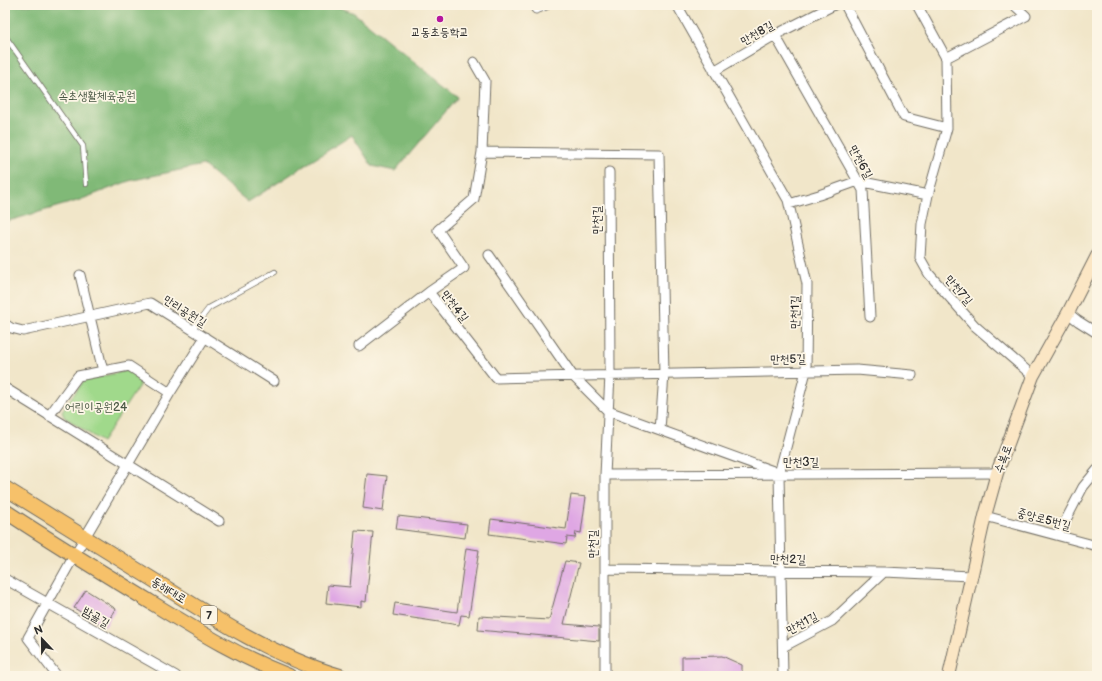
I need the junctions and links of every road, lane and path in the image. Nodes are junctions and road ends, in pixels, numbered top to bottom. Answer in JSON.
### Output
{"nodes":[{"id":1,"x":546,"y":5,"type":"edge"},
{"id":2,"x":677,"y":5,"type":"edge"},
{"id":3,"x":834,"y":5,"type":"edge"},
{"id":4,"x":845,"y":5,"type":"edge"},
{"id":5,"x":917,"y":5,"type":"edge"},
{"id":6,"x":1014,"y":5,"type":"edge"},
{"id":7,"x":536,"y":9,"type":"dead end"},
{"id":8,"x":776,"y":35,"type":"junction"},
{"id":9,"x":5,"y":36,"type":"edge"},
{"id":10,"x":946,"y":58,"type":"junction"},
{"id":11,"x":474,"y":62,"type":"dead end"},
{"id":12,"x":714,"y":71,"type":"junction"},
{"id":13,"x":947,"y":128,"type":"junction"},
{"id":14,"x":482,"y":152,"type":"junction"},
{"id":15,"x":609,"y":172,"type":"dead end"},
{"id":16,"x":858,"y":181,"type":"junction"},
{"id":17,"x":86,"y":184,"type":"dead end"},
{"id":18,"x":928,"y":195,"type":"junction"},
{"id":19,"x":789,"y":204,"type":"junction"},
{"id":20,"x":489,"y":255,"type":"dead end"},
{"id":21,"x":1097,"y":256,"type":"edge"},
{"id":22,"x":275,"y":272,"type":"dead end"},
{"id":23,"x":80,"y":275,"type":"dead end"},
{"id":24,"x":429,"y":292,"type":"junction"},
{"id":25,"x":1068,"y":313,"type":"junction"},
{"id":26,"x":90,"y":317,"type":"junction"},
{"id":27,"x":870,"y":317,"type":"dead end"},
{"id":28,"x":5,"y":324,"type":"edge"},
{"id":29,"x":192,"y":330,"type":"junction"},
{"id":30,"x":1097,"y":333,"type":"edge"},
{"id":31,"x":205,"y":338,"type":"junction"},
{"id":32,"x":359,"y":346,"type":"dead end"},
{"id":33,"x":103,"y":371,"type":"junction"},
{"id":34,"x":806,"y":371,"type":"junction"},
{"id":35,"x":664,"y":374,"type":"junction"},
{"id":36,"x":912,"y":375,"type":"dead end"},
{"id":37,"x":573,"y":376,"type":"junction"},
{"id":38,"x":610,"y":376,"type":"junction"},
{"id":39,"x":1033,"y":376,"type":"junction"},
{"id":40,"x":274,"y":381,"type":"dead end"},
{"id":41,"x":5,"y":388,"type":"edge"},
{"id":42,"x":170,"y":393,"type":"junction"},
{"id":43,"x":608,"y":411,"type":"junction"},
{"id":44,"x":49,"y":416,"type":"junction"},
{"id":45,"x":660,"y":430,"type":"junction"},
{"id":46,"x":128,"y":465,"type":"junction"},
{"id":47,"x":1097,"y":470,"type":"edge"},
{"id":48,"x":997,"y":473,"type":"junction"},
{"id":49,"x":605,"y":474,"type":"junction"},
{"id":50,"x":779,"y":474,"type":"junction"},
{"id":51,"x":5,"y":488,"type":"edge"},
{"id":52,"x":5,"y":511,"type":"edge"},
{"id":53,"x":985,"y":516,"type":"junction"},
{"id":54,"x":219,"y":521,"type":"dead end"},
{"id":55,"x":1058,"y":535,"type":"junction"},
{"id":56,"x":85,"y":538,"type":"junction"},
{"id":57,"x":1097,"y":546,"type":"edge"},
{"id":58,"x":74,"y":556,"type":"junction"},
{"id":59,"x":605,"y":569,"type":"junction"},
{"id":60,"x":782,"y":571,"type":"junction"},
{"id":61,"x":884,"y":572,"type":"junction"},
{"id":62,"x":971,"y":576,"type":"junction"},
{"id":63,"x":5,"y":579,"type":"edge"},
{"id":64,"x":47,"y":602,"type":"junction"},
{"id":65,"x":783,"y":647,"type":"junction"},
{"id":66,"x":281,"y":674,"type":"edge"},
{"id":67,"x":57,"y":676,"type":"edge"},
{"id":68,"x":176,"y":676,"type":"edge"},
{"id":69,"x":340,"y":676,"type":"edge"},
{"id":70,"x":605,"y":676,"type":"edge"},
{"id":71,"x":783,"y":676,"type":"edge"},
{"id":72,"x":949,"y":676,"type":"edge"}],
"edges":[{"from":1,"to":7,"type":"street"},
{"from":2,"to":12,"type":"street","name":"만천1길"},
{"from":3,"to":8,"type":"street","name":"만천8길"},
{"from":4,"to":13,"type":"street"},
{"from":5,"to":10,"type":"street","name":"만천7길"},
{"from":6,"to":10,"type":"street"},
{"from":8,"to":12,"type":"street","name":"만천8길"},
{"from":8,"to":16,"type":"street","name":"만천6길"},
{"from":9,"to":17,"type":"lane"},
{"from":10,"to":13,"type":"street","name":"만천7길"},
{"from":11,"to":14,"type":"street","name":"만천4길"},
{"from":12,"to":19,"type":"street","name":"만천1길"},
{"from":13,"to":18,"type":"street","name":"만천7길"},
{"from":14,"to":24,"type":"street","name":"만천4길"},
{"from":14,"to":35,"type":"street"},
{"from":15,"to":38,"type":"street","name":"만천길"},
{"from":16,"to":18,"type":"street"},
{"from":16,"to":19,"type":"street"},
{"from":16,"to":27,"type":"street","name":"만천6길"},
{"from":18,"to":39,"type":"street","name":"만천7길"},
{"from":19,"to":34,"type":"street","name":"만천1길"},
{"from":20,"to":37,"type":"street"},
{"from":21,"to":25,"type":"street","name":"수복로"},
{"from":22,"to":29,"type":"lane"},
{"from":23,"to":26,"type":"street"},
{"from":24,"to":32,"type":"street"},
{"from":24,"to":37,"type":"street","name":"만천4길"},
{"from":25,"to":30,"type":"street"},
{"from":25,"to":39,"type":"street","name":"수복로"},
{"from":26,"to":28,"type":"street","name":"만리공원길"},
{"from":26,"to":29,"type":"street","name":"만리공원길"},
{"from":26,"to":33,"type":"street"},
{"from":29,"to":31,"type":"street","name":"만리공원길"},
{"from":31,"to":40,"type":"street"},
{"from":31,"to":42,"type":"street","name":"만리공원길"},
{"from":33,"to":42,"type":"street"},
{"from":33,"to":44,"type":"street"},
{"from":34,"to":35,"type":"street","name":"만천5길"},
{"from":34,"to":36,"type":"street","name":"만천5길"},
{"from":34,"to":50,"type":"street","name":"만천1길"},
{"from":35,"to":38,"type":"street","name":"만천5길"},
{"from":35,"to":45,"type":"street"},
{"from":37,"to":38,"type":"street","name":"만천5길"},
{"from":37,"to":43,"type":"street"},
{"from":38,"to":43,"type":"street","name":"만천길"},
{"from":39,"to":48,"type":"street","name":"수복로"},
{"from":41,"to":44,"type":"street"},
{"from":42,"to":46,"type":"street","name":"만리공원길"},
{"from":43,"to":45,"type":"street"},
{"from":43,"to":49,"type":"street","name":"만천길"},
{"from":44,"to":46,"type":"street"},
{"from":45,"to":50,"type":"street"},
{"from":46,"to":54,"type":"street"},
{"from":46,"to":56,"type":"street","name":"만리공원길"},
{"from":47,"to":55,"type":"street"},
{"from":48,"to":50,"type":"street","name":"만천3길"},
{"from":48,"to":53,"type":"street","name":"수복로"},
{"from":49,"to":50,"type":"street","name":"만천3길"},
{"from":49,"to":59,"type":"street","name":"만천길"},
{"from":50,"to":60,"type":"street","name":"만천1길"},
{"from":51,"to":56,"type":"main road","name":"동해대로","number":"7"},
{"from":52,"to":58,"type":"main road","name":"동해대로","number":"7"},
{"from":53,"to":55,"type":"street","name":"중앙로5번길"},
{"from":53,"to":62,"type":"street","name":"수복로"},
{"from":55,"to":57,"type":"street","name":"중앙로5번길"},
{"from":56,"to":58,"type":"street","name":"만리공원길"},
{"from":56,"to":69,"type":"main road","name":"동해대로","number":"7"},
{"from":58,"to":64,"type":"street","name":"만리공원길"},
{"from":58,"to":66,"type":"main road","name":"동해대로","number":"7"},
{"from":59,"to":60,"type":"street","name":"만천2길"},
{"from":59,"to":70,"type":"street","name":"만천길"},
{"from":60,"to":61,"type":"street","name":"만천2길"},
{"from":60,"to":65,"type":"street","name":"만천1길"},
{"from":61,"to":62,"type":"street","name":"만천2길"},
{"from":61,"to":65,"type":"street","name":"만천1길"},
{"from":62,"to":72,"type":"street","name":"수복로"},
{"from":63,"to":64,"type":"street","name":"밤골길"},
{"from":64,"to":67,"type":"street","name":"만리공원길"},
{"from":64,"to":68,"type":"street","name":"밤골길"},
{"from":65,"to":71,"type":"street","name":"만천1길"}]}
